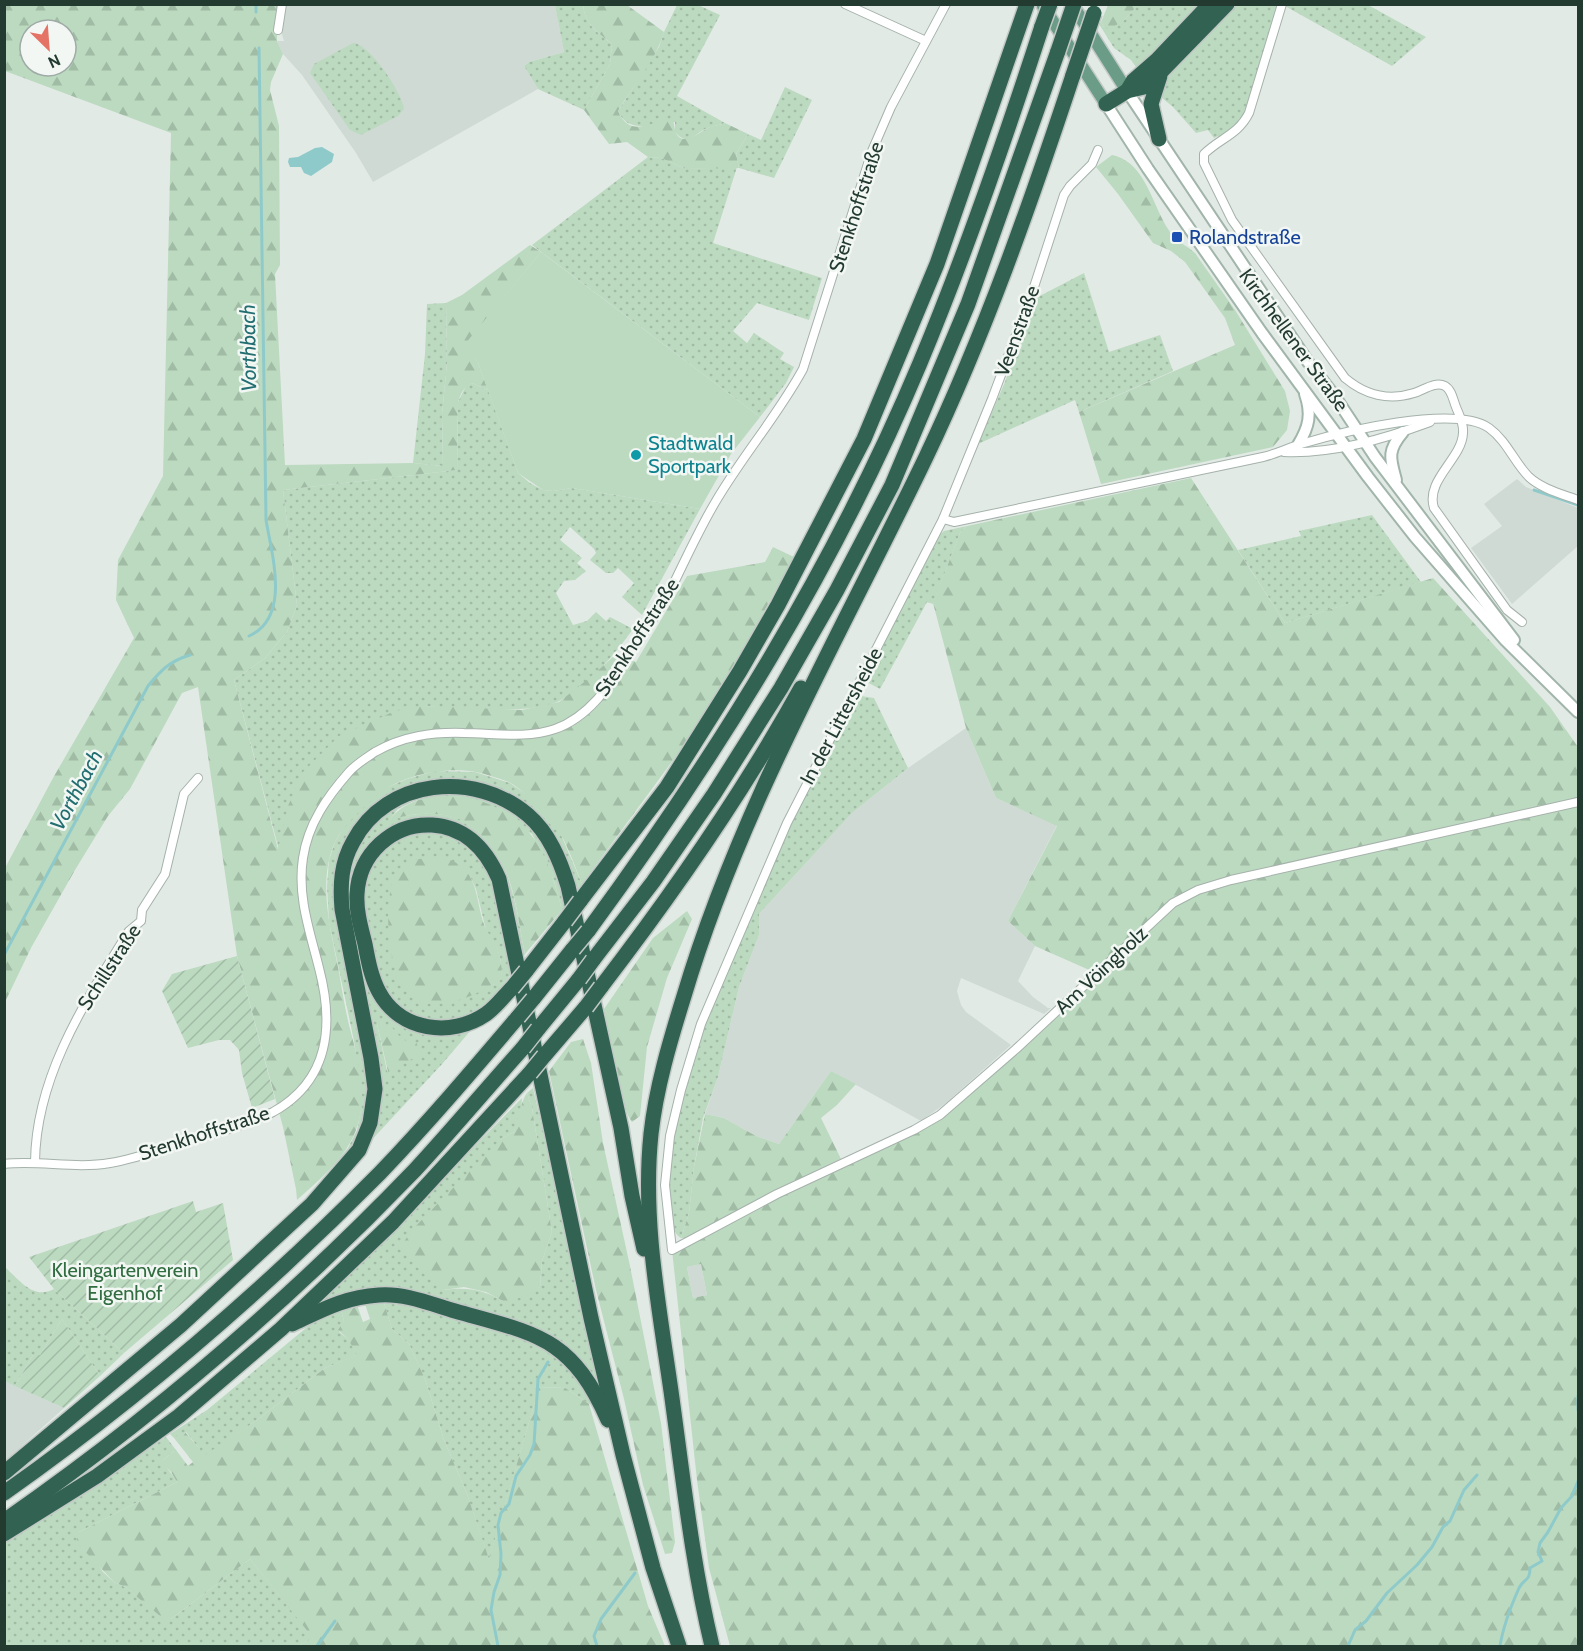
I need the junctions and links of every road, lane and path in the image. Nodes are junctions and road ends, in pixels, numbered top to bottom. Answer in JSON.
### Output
{"nodes":[{"id":1,"x":282,"y":4,"type":"edge"},
{"id":2,"x":845,"y":4,"type":"edge"},
{"id":3,"x":946,"y":4,"type":"edge"},
{"id":4,"x":1027,"y":4,"type":"edge"},
{"id":5,"x":1043,"y":4,"type":"edge"},
{"id":6,"x":1050,"y":4,"type":"edge"},
{"id":7,"x":1073,"y":4,"type":"edge"},
{"id":8,"x":1209,"y":4,"type":"edge"},
{"id":9,"x":1227,"y":4,"type":"edge"},
{"id":10,"x":1282,"y":4,"type":"edge"},
{"id":11,"x":1095,"y":9,"type":"edge"},
{"id":12,"x":279,"y":30,"type":"dead end"},
{"id":13,"x":926,"y":40,"type":"junction"},
{"id":14,"x":1162,"y":72,"type":"junction"},
{"id":15,"x":1127,"y":91,"type":"junction"},
{"id":16,"x":1106,"y":104,"type":"junction"},
{"id":17,"x":1160,"y":139,"type":"junction"},
{"id":18,"x":1098,"y":150,"type":"dead end"},
{"id":19,"x":1303,"y":388,"type":"junction"},
{"id":20,"x":1461,"y":418,"type":"junction"},
{"id":21,"x":1437,"y":420,"type":"junction"},
{"id":22,"x":1357,"y":430,"type":"junction"},
{"id":23,"x":1403,"y":432,"type":"junction"},
{"id":24,"x":1339,"y":436,"type":"junction"},
{"id":25,"x":1365,"y":442,"type":"junction"},
{"id":26,"x":1298,"y":445,"type":"junction"},
{"id":27,"x":1346,"y":446,"type":"junction"},
{"id":28,"x":1282,"y":452,"type":"junction"},
{"id":29,"x":1398,"y":486,"type":"junction"},
{"id":30,"x":1578,"y":500,"type":"edge"},
{"id":31,"x":896,"y":518,"type":"junction"},
{"id":32,"x":943,"y":519,"type":"junction"},
{"id":33,"x":802,"y":559,"type":"junction"},
{"id":34,"x":1522,"y":622,"type":"dead end"},
{"id":35,"x":762,"y":671,"type":"junction"},
{"id":36,"x":1542,"y":675,"type":"junction"},
{"id":37,"x":1578,"y":712,"type":"edge"},
{"id":38,"x":198,"y":778,"type":"dead end"},
{"id":39,"x":1578,"y":802,"type":"edge"},
{"id":40,"x":535,"y":1077,"type":"junction"},
{"id":41,"x":34,"y":1162,"type":"junction"},
{"id":42,"x":4,"y":1164,"type":"edge"},
{"id":43,"x":672,"y":1250,"type":"joint"},
{"id":44,"x":281,"y":1329,"type":"junction"},
{"id":45,"x":663,"y":1334,"type":"junction"},
{"id":46,"x":623,"y":1455,"type":"junction"},
{"id":47,"x":4,"y":1473,"type":"edge"},
{"id":48,"x":4,"y":1493,"type":"edge"},
{"id":49,"x":4,"y":1521,"type":"edge"},
{"id":50,"x":4,"y":1534,"type":"edge"},
{"id":51,"x":680,"y":1647,"type":"edge"},
{"id":52,"x":712,"y":1647,"type":"edge"}],
"edges":[{"from":1,"to":12,"type":"street"},
{"from":2,"to":13,"type":"street"},
{"from":3,"to":13,"type":"street","name":"Stenkhoffstraße"},
{"from":4,"to":33,"type":"highway"},
{"from":5,"to":16,"type":"main road","name":"Kirchhellener Straße"},
{"from":6,"to":35,"type":"highway","bridge":true},
{"from":7,"to":15,"type":"main road","name":"Kirchhellener Straße"},
{"from":7,"to":49,"type":"highway","bridge":true},
{"from":8,"to":15,"type":"highway"},
{"from":9,"to":14,"type":"highway"},
{"from":10,"to":20,"type":"street","name":"Kirchhellener Straße"},
{"from":11,"to":31,"type":"highway","bridge":true},
{"from":13,"to":41,"type":"street","name":"Stenkhoffstraße"},
{"from":14,"to":15,"type":"highway"},
{"from":14,"to":17,"type":"highway"},
{"from":15,"to":16,"type":"highway"},
{"from":15,"to":17,"type":"main road","name":"Kirchhellener Straße"},
{"from":16,"to":19,"type":"main road","name":"Kirchhellener Straße"},
{"from":17,"to":22,"type":"main road","name":"Kirchhellener Straße"},
{"from":18,"to":32,"type":"street","name":"Veenstraße"},
{"from":19,"to":24,"type":"main road","name":"Kirchhellener Straße"},
{"from":19,"to":26,"type":"main road"},
{"from":20,"to":21,"type":"street"},
{"from":20,"to":30,"type":"street"},
{"from":20,"to":34,"type":"street","name":"Kirchhellener Straße"},
{"from":21,"to":22,"type":"street"},
{"from":21,"to":23,"type":"street"},
{"from":22,"to":24,"type":"street"},
{"from":22,"to":25,"type":"main road","name":"Kirchhellener Straße"},
{"from":23,"to":25,"type":"street"},
{"from":23,"to":29,"type":"main road"},
{"from":24,"to":26,"type":"street"},
{"from":24,"to":27,"type":"main road","name":"Kirchhellener Straße"},
{"from":25,"to":27,"type":"street"},
{"from":25,"to":29,"type":"main road","name":"Kirchhellener Straße"},
{"from":26,"to":28,"type":"street"},
{"from":27,"to":28,"type":"street"},
{"from":27,"to":36,"type":"main road","name":"Kirchhellener Straße"},
{"from":28,"to":32,"type":"street"},
{"from":29,"to":36,"type":"main road","name":"Kirchhellener Straße"},
{"from":31,"to":40,"type":"highway","bridge":true},
{"from":31,"to":45,"type":"highway"},
{"from":32,"to":43,"type":"street","name":"In der Littersheide"},
{"from":33,"to":35,"type":"highway"},
{"from":33,"to":40,"type":"highway","bridge":true},
{"from":35,"to":48,"type":"highway","bridge":true},
{"from":36,"to":37,"type":"main road","name":"Kirchhellener Straße"},
{"from":38,"to":41,"type":"street","name":"Schillstraße"},
{"from":39,"to":43,"type":"street","name":"Am Vöingholz"},
{"from":40,"to":44,"type":"highway"},
{"from":40,"to":46,"type":"highway"},
{"from":41,"to":42,"type":"street","name":"Stenkhoffstraße"},
{"from":44,"to":46,"type":"highway"},
{"from":44,"to":50,"type":"highway"},
{"from":45,"to":47,"type":"highway"},
{"from":45,"to":52,"type":"highway"},
{"from":46,"to":51,"type":"highway"}]}
